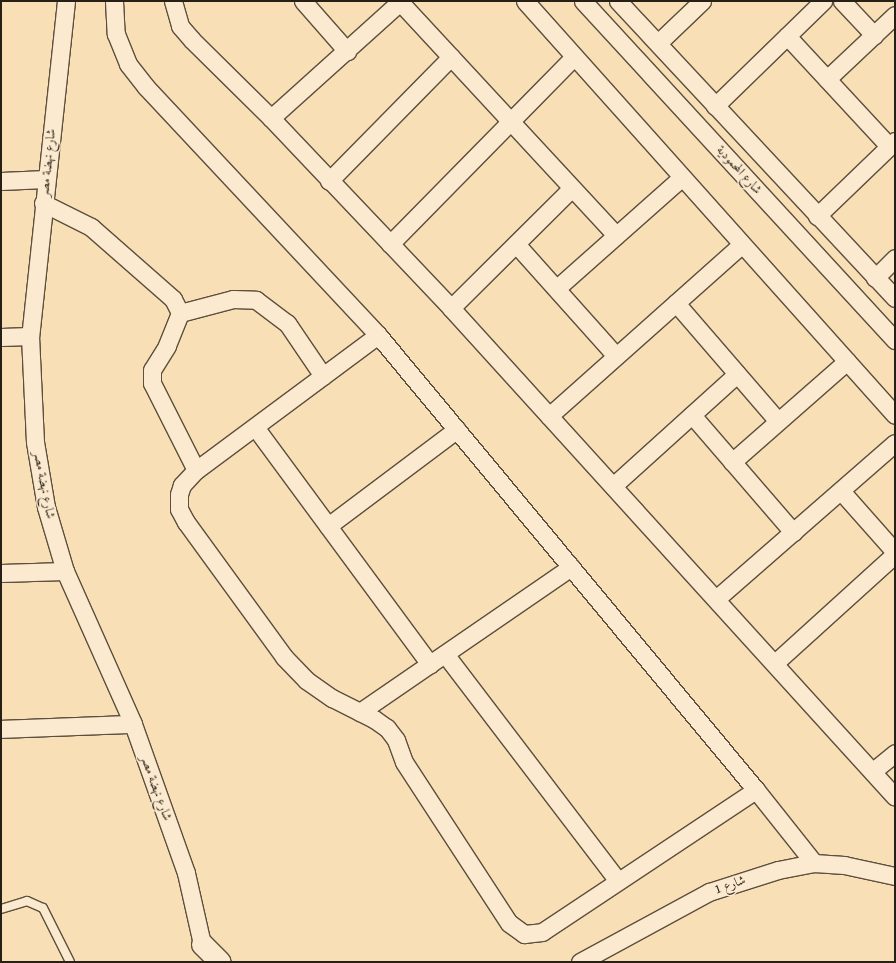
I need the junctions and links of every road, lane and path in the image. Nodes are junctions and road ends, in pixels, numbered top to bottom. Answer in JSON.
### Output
{"nodes":[{"id":1,"x":66,"y":1,"type":"edge"},
{"id":2,"x":114,"y":1,"type":"edge"},
{"id":3,"x":173,"y":1,"type":"edge"},
{"id":4,"x":303,"y":1,"type":"edge"},
{"id":5,"x":401,"y":1,"type":"edge"},
{"id":6,"x":525,"y":1,"type":"edge"},
{"id":7,"x":583,"y":1,"type":"edge"},
{"id":8,"x":608,"y":1,"type":"edge"},
{"id":9,"x":618,"y":1,"type":"edge"},
{"id":10,"x":702,"y":1,"type":"edge"},
{"id":11,"x":823,"y":1,"type":"edge"},
{"id":12,"x":842,"y":1,"type":"edge"},
{"id":13,"x":595,"y":14,"type":"junction"},
{"id":14,"x":895,"y":15,"type":"edge"},
{"id":15,"x":874,"y":35,"type":"junction"},
{"id":16,"x":787,"y":36,"type":"junction"},
{"id":17,"x":658,"y":43,"type":"junction"},
{"id":18,"x":347,"y":51,"type":"junction"},
{"id":19,"x":451,"y":57,"type":"junction"},
{"id":20,"x":574,"y":58,"type":"junction"},
{"id":21,"x":827,"y":79,"type":"junction"},
{"id":22,"x":716,"y":106,"type":"junction"},
{"id":23,"x":271,"y":118,"type":"junction"},
{"id":24,"x":511,"y":122,"type":"junction"},
{"id":25,"x":892,"y":144,"type":"edge"},
{"id":26,"x":681,"y":178,"type":"junction"},
{"id":27,"x":46,"y":179,"type":"junction"},
{"id":28,"x":1,"y":181,"type":"edge"},
{"id":29,"x":329,"y":181,"type":"junction"},
{"id":30,"x":572,"y":188,"type":"junction"},
{"id":31,"x":43,"y":203,"type":"junction"},
{"id":32,"x":817,"y":216,"type":"junction"},
{"id":33,"x":616,"y":235,"type":"junction"},
{"id":34,"x":390,"y":244,"type":"junction"},
{"id":35,"x":516,"y":244,"type":"junction"},
{"id":36,"x":741,"y":245,"type":"junction"},
{"id":37,"x":895,"y":258,"type":"edge"},
{"id":38,"x":875,"y":278,"type":"junction"},
{"id":39,"x":557,"y":288,"type":"junction"},
{"id":40,"x":895,"y":298,"type":"edge"},
{"id":41,"x":676,"y":303,"type":"junction"},
{"id":42,"x":451,"y":308,"type":"junction"},
{"id":43,"x":180,"y":313,"type":"junction"},
{"id":44,"x":378,"y":335,"type":"junction"},
{"id":45,"x":30,"y":336,"type":"junction"},
{"id":46,"x":1,"y":337,"type":"edge"},
{"id":47,"x":895,"y":340,"type":"edge"},
{"id":48,"x":616,"y":356,"type":"junction"},
{"id":49,"x":846,"y":361,"type":"junction"},
{"id":50,"x":737,"y":374,"type":"junction"},
{"id":51,"x":323,"y":376,"type":"junction"},
{"id":52,"x":692,"y":415,"type":"junction"},
{"id":53,"x":895,"y":415,"type":"edge"},
{"id":54,"x":549,"y":416,"type":"junction"},
{"id":55,"x":778,"y":421,"type":"junction"},
{"id":56,"x":255,"y":427,"type":"junction"},
{"id":57,"x":457,"y":429,"type":"junction"},
{"id":58,"x":895,"y":443,"type":"edge"},
{"id":59,"x":732,"y":462,"type":"junction"},
{"id":60,"x":196,"y":470,"type":"junction"},
{"id":61,"x":613,"y":486,"type":"junction"},
{"id":62,"x":840,"y":491,"type":"junction"},
{"id":63,"x":328,"y":526,"type":"junction"},
{"id":64,"x":793,"y":532,"type":"junction"},
{"id":65,"x":895,"y":553,"type":"edge"},
{"id":66,"x":571,"y":567,"type":"junction"},
{"id":67,"x":65,"y":571,"type":"junction"},
{"id":68,"x":1,"y":573,"type":"edge"},
{"id":69,"x":716,"y":599,"type":"junction"},
{"id":70,"x":445,"y":654,"type":"junction"},
{"id":71,"x":776,"y":662,"type":"junction"},
{"id":72,"x":430,"y":664,"type":"junction"},
{"id":73,"x":360,"y":712,"type":"junction"},
{"id":74,"x":133,"y":724,"type":"junction"},
{"id":75,"x":1,"y":729,"type":"edge"},
{"id":76,"x":895,"y":753,"type":"edge"},
{"id":77,"x":873,"y":771,"type":"junction"},
{"id":78,"x":756,"y":790,"type":"junction"},
{"id":79,"x":895,"y":796,"type":"edge"},
{"id":80,"x":814,"y":863,"type":"junction"},
{"id":81,"x":895,"y":876,"type":"edge"},
{"id":82,"x":618,"y":881,"type":"junction"},
{"id":83,"x":1,"y":909,"type":"edge"},
{"id":84,"x":204,"y":953,"type":"edge"},
{"id":85,"x":70,"y":962,"type":"edge"},
{"id":86,"x":220,"y":962,"type":"edge"},
{"id":87,"x":580,"y":962,"type":"edge"}],
"edges":[{"from":1,"to":27,"type":"street","name":"شارع نهضة مصر"},
{"from":2,"to":44,"type":"street"},
{"from":3,"to":23,"type":"street"},
{"from":4,"to":18,"type":"street"},
{"from":5,"to":18,"type":"street"},
{"from":5,"to":19,"type":"street"},
{"from":6,"to":20,"type":"street"},
{"from":7,"to":13,"type":"street","name":"شارع المحمودية"},
{"from":8,"to":13,"type":"street"},
{"from":9,"to":17,"type":"street","name":"شارع المحمودية"},
{"from":10,"to":17,"type":"street"},
{"from":11,"to":16,"type":"street"},
{"from":12,"to":15,"type":"street"},
{"from":13,"to":47,"type":"street","name":"شارع المحمودية"},
{"from":14,"to":15,"type":"street"},
{"from":15,"to":21,"type":"street"},
{"from":16,"to":21,"type":"street"},
{"from":16,"to":22,"type":"street"},
{"from":17,"to":22,"type":"street","name":"شارع المحمودية"},
{"from":18,"to":23,"type":"street"},
{"from":19,"to":24,"type":"street"},
{"from":19,"to":29,"type":"street"},
{"from":20,"to":24,"type":"street"},
{"from":20,"to":26,"type":"street"},
{"from":21,"to":25,"type":"street"},
{"from":22,"to":32,"type":"street","name":"شارع المحمودية"},
{"from":23,"to":29,"type":"street"},
{"from":24,"to":30,"type":"street"},
{"from":24,"to":34,"type":"street"},
{"from":25,"to":32,"type":"street"},
{"from":26,"to":33,"type":"street"},
{"from":26,"to":36,"type":"street"},
{"from":27,"to":28,"type":"street"},
{"from":27,"to":31,"type":"street","name":"شارع نهضة مصر"},
{"from":29,"to":34,"type":"street"},
{"from":30,"to":33,"type":"street"},
{"from":30,"to":35,"type":"street"},
{"from":31,"to":43,"type":"street"},
{"from":31,"to":45,"type":"street","name":"شارع نهضة مصر"},
{"from":32,"to":38,"type":"street","name":"شارع المحمودية"},
{"from":33,"to":39,"type":"street"},
{"from":34,"to":42,"type":"street"},
{"from":35,"to":39,"type":"street"},
{"from":35,"to":42,"type":"street"},
{"from":36,"to":41,"type":"street"},
{"from":36,"to":49,"type":"street"},
{"from":37,"to":38,"type":"street"},
{"from":38,"to":40,"type":"street","name":"شارع المحمودية"},
{"from":39,"to":48,"type":"street"},
{"from":41,"to":48,"type":"street"},
{"from":41,"to":50,"type":"street"},
{"from":42,"to":54,"type":"street"},
{"from":43,"to":51,"type":"street"},
{"from":43,"to":60,"type":"street"},
{"from":44,"to":51,"type":"street"},
{"from":44,"to":57,"type":"street"},
{"from":45,"to":46,"type":"street"},
{"from":45,"to":67,"type":"street","name":"شارع نهضة مصر"},
{"from":48,"to":54,"type":"street"},
{"from":49,"to":53,"type":"street"},
{"from":49,"to":55,"type":"street"},
{"from":50,"to":52,"type":"street"},
{"from":50,"to":55,"type":"street"},
{"from":51,"to":56,"type":"street"},
{"from":52,"to":59,"type":"street"},
{"from":52,"to":61,"type":"street"},
{"from":54,"to":61,"type":"street"},
{"from":55,"to":59,"type":"street"},
{"from":56,"to":60,"type":"street"},
{"from":56,"to":63,"type":"street"},
{"from":57,"to":63,"type":"street"},
{"from":57,"to":66,"type":"street"},
{"from":58,"to":62,"type":"street"},
{"from":59,"to":64,"type":"street"},
{"from":60,"to":73,"type":"street"},
{"from":61,"to":69,"type":"street"},
{"from":62,"to":64,"type":"street"},
{"from":62,"to":65,"type":"street"},
{"from":63,"to":72,"type":"street"},
{"from":64,"to":69,"type":"street"},
{"from":65,"to":71,"type":"street"},
{"from":66,"to":70,"type":"street"},
{"from":66,"to":78,"type":"street"},
{"from":67,"to":68,"type":"street"},
{"from":67,"to":74,"type":"street","name":"شارع نهضة مصر"},
{"from":69,"to":71,"type":"street"},
{"from":70,"to":72,"type":"street"},
{"from":70,"to":82,"type":"street"},
{"from":71,"to":77,"type":"street"},
{"from":72,"to":73,"type":"street"},
{"from":73,"to":82,"type":"street"},
{"from":74,"to":75,"type":"street"},
{"from":74,"to":84,"type":"street","name":"شارع نهضة مصر"},
{"from":76,"to":77,"type":"street"},
{"from":77,"to":79,"type":"street"},
{"from":78,"to":80,"type":"street"},
{"from":78,"to":82,"type":"street"},
{"from":80,"to":81,"type":"street","name":"شارع 1"},
{"from":80,"to":87,"type":"street","name":"شارع 1"},
{"from":83,"to":85,"type":"lane"},
{"from":84,"to":86,"type":"street","name":"شارع نهضة مصر"}]}
